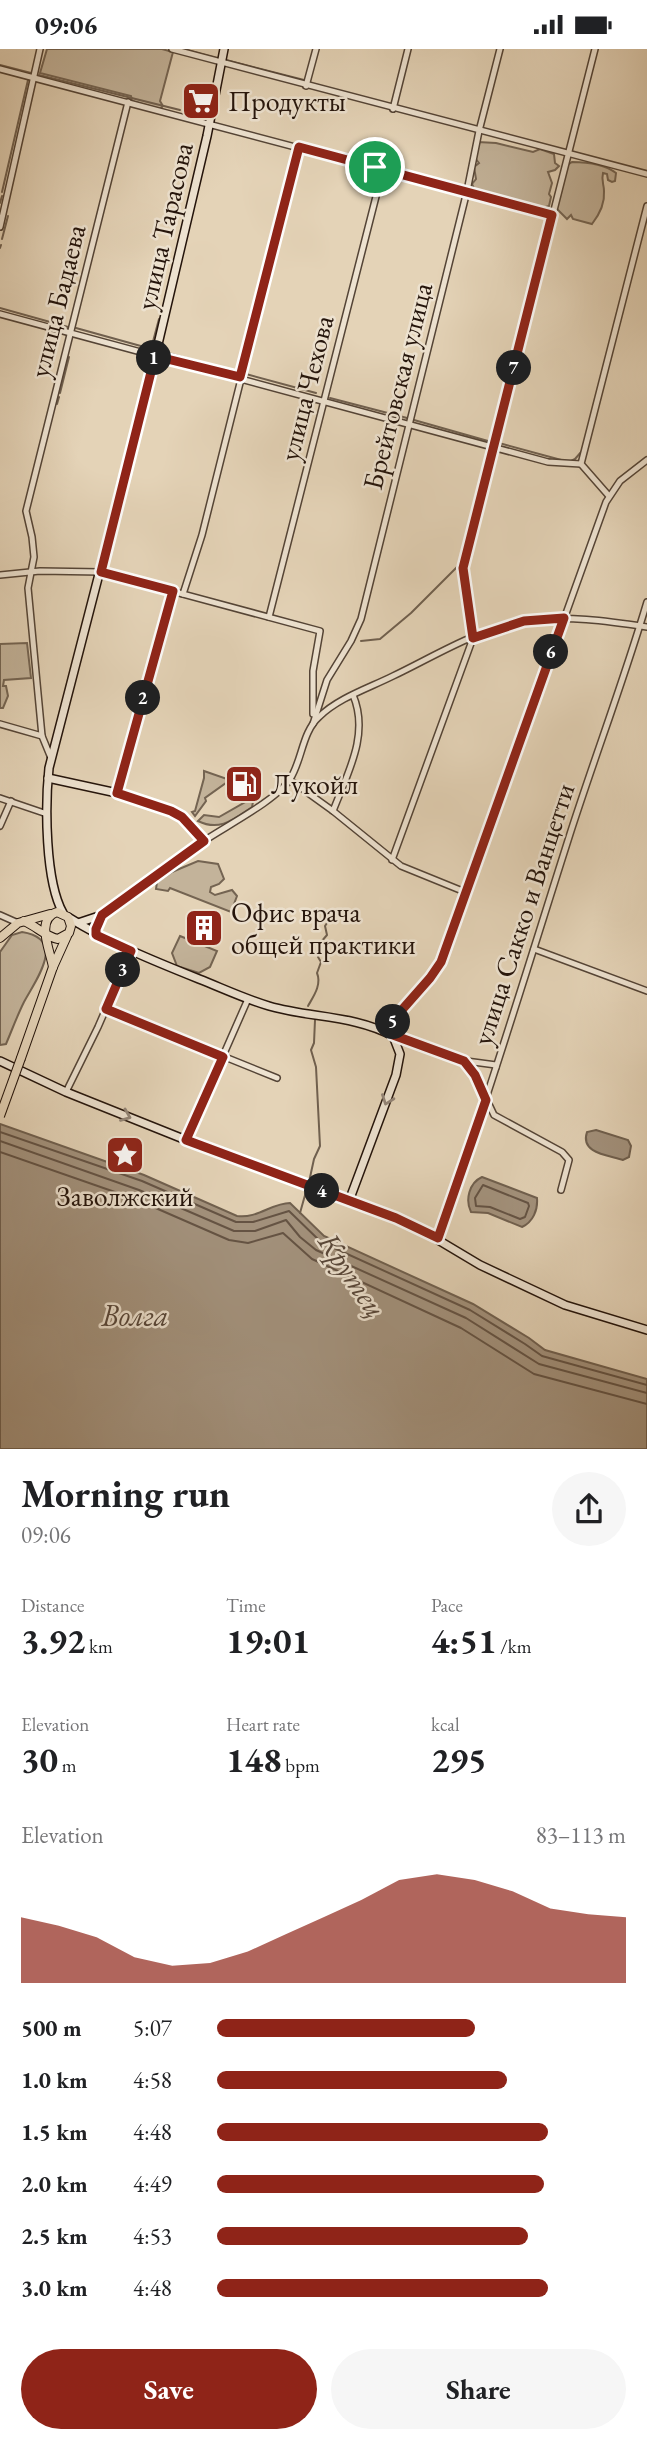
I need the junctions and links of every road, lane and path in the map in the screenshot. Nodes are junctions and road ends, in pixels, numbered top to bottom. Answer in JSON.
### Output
{"nodes":[{"id":1,"x":40,"y":49,"type":"edge"},
{"id":2,"x":172,"y":49,"type":"edge"},
{"id":3,"x":224,"y":49,"type":"edge"},
{"id":4,"x":316,"y":49,"type":"edge"},
{"id":5,"x":408,"y":49,"type":"edge"},
{"id":6,"x":500,"y":49,"type":"edge"},
{"id":7,"x":595,"y":49,"type":"edge"},
{"id":8,"x":220,"y":62,"type":"junction"},
{"id":9,"x":0,"y":69,"type":"edge"},
{"id":10,"x":33,"y":77,"type":"junction"},
{"id":11,"x":306,"y":86,"type":"junction"},
{"id":12,"x":128,"y":102,"type":"junction"},
{"id":13,"x":393,"y":109,"type":"junction"},
{"id":14,"x":210,"y":123,"type":"junction"},
{"id":15,"x":479,"y":131,"type":"junction"},
{"id":16,"x":299,"y":147,"type":"junction"},
{"id":17,"x":568,"y":154,"type":"junction"},
{"id":18,"x":383,"y":169,"type":"junction"},
{"id":19,"x":647,"y":174,"type":"edge"},
{"id":20,"x":467,"y":191,"type":"junction"},
{"id":21,"x":647,"y":206,"type":"edge"},
{"id":22,"x":552,"y":215,"type":"junction"},
{"id":23,"x":0,"y":227,"type":"edge"},
{"id":24,"x":0,"y":314,"type":"edge"},
{"id":25,"x":70,"y":333,"type":"junction"},
{"id":26,"x":155,"y":356,"type":"junction"},
{"id":27,"x":240,"y":377,"type":"junction"},
{"id":28,"x":324,"y":401,"type":"junction"},
{"id":29,"x":409,"y":424,"type":"junction"},
{"id":30,"x":495,"y":447,"type":"junction"},
{"id":31,"x":647,"y":460,"type":"edge"},
{"id":32,"x":581,"y":464,"type":"junction"},
{"id":33,"x":609,"y":496,"type":"junction"},
{"id":34,"x":32,"y":572,"type":"junction"},
{"id":35,"x":101,"y":572,"type":"junction"},
{"id":36,"x":0,"y":575,"type":"edge"},
{"id":37,"x":173,"y":591,"type":"junction"},
{"id":38,"x":183,"y":594,"type":"junction"},
{"id":39,"x":647,"y":602,"type":"edge"},
{"id":40,"x":270,"y":617,"type":"junction"},
{"id":41,"x":564,"y":618,"type":"junction"},
{"id":42,"x":643,"y":626,"type":"edge"},
{"id":43,"x":473,"y":638,"type":"junction"},
{"id":44,"x":353,"y":695,"type":"junction"},
{"id":45,"x":0,"y":724,"type":"edge"},
{"id":46,"x":313,"y":724,"type":"junction"},
{"id":47,"x":42,"y":736,"type":"junction"},
{"id":48,"x":51,"y":758,"type":"junction"},
{"id":49,"x":48,"y":778,"type":"junction"},
{"id":50,"x":290,"y":780,"type":"junction"},
{"id":51,"x":117,"y":793,"type":"junction"},
{"id":52,"x":0,"y":798,"type":"edge"},
{"id":53,"x":11,"y":801,"type":"junction"},
{"id":54,"x":333,"y":811,"type":"junction"},
{"id":55,"x":47,"y":814,"type":"junction"},
{"id":56,"x":0,"y":826,"type":"edge"},
{"id":57,"x":204,"y":841,"type":"junction"},
{"id":58,"x":392,"y":860,"type":"junction"},
{"id":59,"x":465,"y":892,"type":"junction"},
{"id":60,"x":59,"y":914,"type":"junction"},
{"id":61,"x":0,"y":915,"type":"edge"},
{"id":62,"x":102,"y":915,"type":"junction"},
{"id":63,"x":21,"y":922,"type":"junction"},
{"id":64,"x":78,"y":923,"type":"junction"},
{"id":65,"x":47,"y":934,"type":"junction"},
{"id":66,"x":68,"y":934,"type":"junction"},
{"id":67,"x":96,"y":935,"type":"junction"},
{"id":68,"x":0,"y":938,"type":"edge"},
{"id":69,"x":534,"y":949,"type":"junction"},
{"id":70,"x":131,"y":951,"type":"junction"},
{"id":71,"x":53,"y":967,"type":"junction"},
{"id":72,"x":647,"y":991,"type":"edge"},
{"id":73,"x":248,"y":999,"type":"junction"},
{"id":74,"x":106,"y":1009,"type":"junction"},
{"id":75,"x":393,"y":1020,"type":"junction"},
{"id":76,"x":381,"y":1029,"type":"junction"},
{"id":77,"x":393,"y":1035,"type":"junction"},
{"id":78,"x":223,"y":1057,"type":"junction"},
{"id":79,"x":0,"y":1061,"type":"edge"},
{"id":80,"x":464,"y":1061,"type":"junction"},
{"id":81,"x":496,"y":1065,"type":"junction"},
{"id":82,"x":277,"y":1078,"type":"dead end"},
{"id":83,"x":66,"y":1092,"type":"junction"},
{"id":84,"x":486,"y":1100,"type":"junction"},
{"id":85,"x":0,"y":1116,"type":"edge"},
{"id":86,"x":186,"y":1140,"type":"junction"},
{"id":87,"x":561,"y":1190,"type":"dead end"},
{"id":88,"x":349,"y":1201,"type":"junction"},
{"id":89,"x":438,"y":1238,"type":"junction"},
{"id":90,"x":647,"y":1330,"type":"edge"}],
"edges":[{"from":1,"to":10,"type":"street"},
{"from":2,"to":8,"type":"street"},
{"from":3,"to":8,"type":"street","name":"улица Тарасова"},
{"from":4,"to":11,"type":"street"},
{"from":5,"to":13,"type":"street"},
{"from":6,"to":15,"type":"street","name":"Брейтовская улица"},
{"from":7,"to":17,"type":"street"},
{"from":8,"to":11,"type":"street"},
{"from":8,"to":14,"type":"street","name":"улица Тарасова"},
{"from":9,"to":10,"type":"street"},
{"from":10,"to":12,"type":"street"},
{"from":10,"to":23,"type":"street"},
{"from":11,"to":13,"type":"street"},
{"from":12,"to":14,"type":"street"},
{"from":12,"to":25,"type":"street","name":"улица Бадаева"},
{"from":13,"to":15,"type":"street"},
{"from":14,"to":16,"type":"street"},
{"from":14,"to":26,"type":"street","name":"улица Тарасова"},
{"from":15,"to":17,"type":"street"},
{"from":15,"to":20,"type":"street","name":"Брейтовская улица"},
{"from":16,"to":18,"type":"street"},
{"from":16,"to":27,"type":"street"},
{"from":17,"to":19,"type":"street"},
{"from":17,"to":22,"type":"street"},
{"from":18,"to":20,"type":"street"},
{"from":18,"to":28,"type":"street","name":"улица Чехова"},
{"from":20,"to":22,"type":"street"},
{"from":20,"to":29,"type":"street","name":"Брейтовская улица"},
{"from":21,"to":32,"type":"street"},
{"from":22,"to":30,"type":"street"},
{"from":24,"to":25,"type":"street"},
{"from":25,"to":26,"type":"street"},
{"from":25,"to":34,"type":"street","name":"улица Бадаева"},
{"from":26,"to":27,"type":"street"},
{"from":26,"to":35,"type":"street","name":"улица Тарасова"},
{"from":27,"to":28,"type":"street"},
{"from":27,"to":38,"type":"street"},
{"from":28,"to":29,"type":"street"},
{"from":28,"to":40,"type":"street","name":"улица Чехова"},
{"from":29,"to":30,"type":"street"},
{"from":29,"to":46,"type":"street","name":"Брейтовская улица"},
{"from":30,"to":32,"type":"street"},
{"from":30,"to":43,"type":"street"},
{"from":31,"to":33,"type":"street"},
{"from":32,"to":33,"type":"street"},
{"from":33,"to":41,"type":"street"},
{"from":34,"to":35,"type":"street"},
{"from":34,"to":36,"type":"street"},
{"from":34,"to":47,"type":"street","name":"улица Бадаева"},
{"from":35,"to":37,"type":"street"},
{"from":35,"to":48,"type":"street","name":"улица Тарасова"},
{"from":37,"to":38,"type":"street"},
{"from":37,"to":51,"type":"street"},
{"from":38,"to":40,"type":"street"},
{"from":39,"to":42,"type":"street","name":"улица Сакко и Ванцетти"},
{"from":40,"to":46,"type":"street"},
{"from":41,"to":42,"type":"street"},
{"from":41,"to":43,"type":"street"},
{"from":41,"to":59,"type":"street"},
{"from":42,"to":69,"type":"street","name":"улица Сакко и Ванцетти"},
{"from":43,"to":44,"type":"street"},
{"from":43,"to":58,"type":"street"},
{"from":44,"to":46,"type":"street"},
{"from":44,"to":54,"type":"street"},
{"from":45,"to":47,"type":"street"},
{"from":46,"to":50,"type":"street","name":"Брейтовская улица"},
{"from":47,"to":48,"type":"street","name":"улица Бадаева"},
{"from":48,"to":49,"type":"street","name":"улица Тарасова"},
{"from":49,"to":51,"type":"street"},
{"from":49,"to":55,"type":"street"},
{"from":50,"to":54,"type":"street"},
{"from":50,"to":57,"type":"street"},
{"from":51,"to":57,"type":"street"},
{"from":52,"to":53,"type":"street"},
{"from":53,"to":55,"type":"street"},
{"from":53,"to":56,"type":"street"},
{"from":54,"to":58,"type":"street"},
{"from":55,"to":60,"type":"street"},
{"from":57,"to":62,"type":"street"},
{"from":58,"to":59,"type":"street"},
{"from":59,"to":75,"type":"street"},
{"from":60,"to":63,"type":"main road"},
{"from":60,"to":64,"type":"street"},
{"from":60,"to":65,"type":"main road"},
{"from":60,"to":66,"type":"main road"},
{"from":61,"to":63,"type":"street"},
{"from":62,"to":64,"type":"street"},
{"from":62,"to":67,"type":"street"},
{"from":63,"to":65,"type":"main road"},
{"from":63,"to":68,"type":"main road"},
{"from":64,"to":67,"type":"street"},
{"from":65,"to":66,"type":"main road"},
{"from":65,"to":71,"type":"main road"},
{"from":66,"to":67,"type":"street"},
{"from":66,"to":71,"type":"main road"},
{"from":67,"to":70,"type":"street"},
{"from":69,"to":72,"type":"street"},
{"from":69,"to":81,"type":"street","name":"улица Сакко и Ванцетти"},
{"from":70,"to":73,"type":"street"},
{"from":70,"to":74,"type":"street"},
{"from":71,"to":85,"type":"main road","bridge":true},
{"from":73,"to":76,"type":"street"},
{"from":73,"to":78,"type":"street"},
{"from":74,"to":78,"type":"street"},
{"from":74,"to":83,"type":"street"},
{"from":75,"to":76,"type":"street"},
{"from":75,"to":77,"type":"street"},
{"from":76,"to":77,"type":"street"},
{"from":77,"to":80,"type":"street"},
{"from":77,"to":88,"type":"street","one_way":true},
{"from":78,"to":82,"type":"street"},
{"from":78,"to":86,"type":"street"},
{"from":79,"to":83,"type":"street"},
{"from":80,"to":81,"type":"street"},
{"from":80,"to":84,"type":"street"},
{"from":81,"to":84,"type":"street","name":"улица Сакко и Ванцетти"},
{"from":83,"to":86,"type":"street","one_way":true},
{"from":84,"to":87,"type":"street"},
{"from":84,"to":89,"type":"street"},
{"from":86,"to":88,"type":"street"},
{"from":88,"to":89,"type":"street"},
{"from":89,"to":90,"type":"street"}]}
